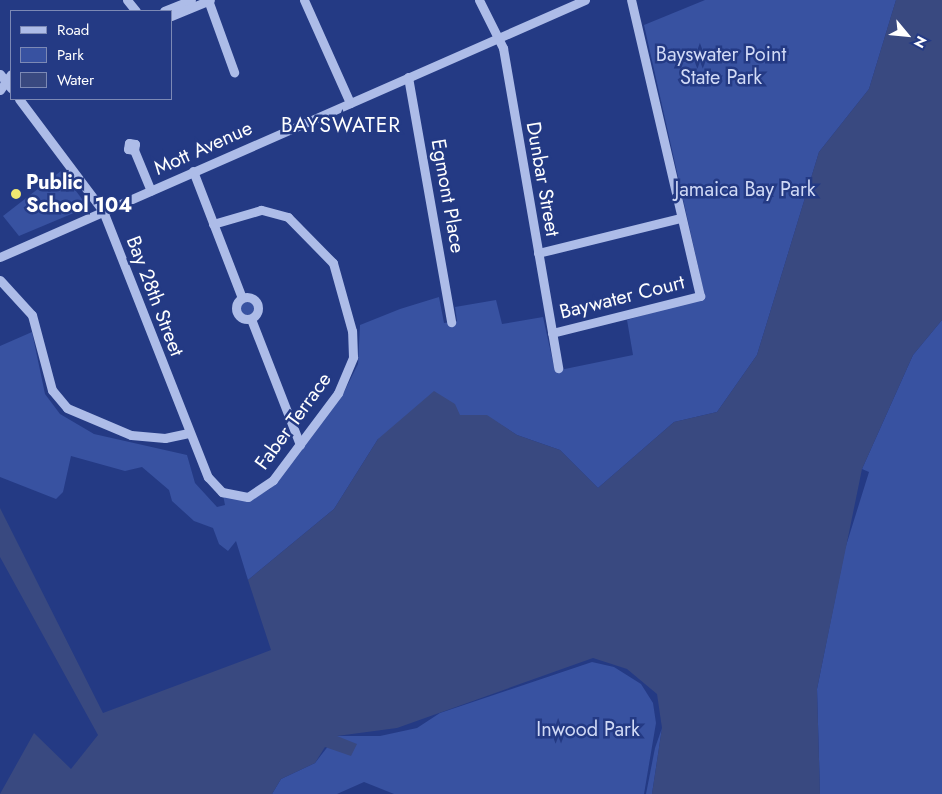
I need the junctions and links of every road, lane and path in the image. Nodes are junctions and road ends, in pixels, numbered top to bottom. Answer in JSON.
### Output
{"nodes":[{"id":1,"x":127,"y":0,"type":"edge"},
{"id":2,"x":191,"y":0,"type":"edge"},
{"id":3,"x":209,"y":0,"type":"edge"},
{"id":4,"x":304,"y":0,"type":"edge"},
{"id":5,"x":479,"y":0,"type":"edge"},
{"id":6,"x":585,"y":0,"type":"edge"},
{"id":7,"x":631,"y":0,"type":"edge"},
{"id":8,"x":135,"y":10,"type":"edge"},
{"id":9,"x":166,"y":10,"type":"edge"},
{"id":10,"x":172,"y":16,"type":"edge"},
{"id":11,"x":497,"y":38,"type":"junction"},
{"id":12,"x":234,"y":72,"type":"dead end"},
{"id":13,"x":408,"y":77,"type":"junction"},
{"id":14,"x":8,"y":80,"type":"edge"},
{"id":15,"x":0,"y":90,"type":"edge"},
{"id":16,"x":20,"y":100,"type":"edge"},
{"id":17,"x":350,"y":103,"type":"junction"},
{"id":18,"x":134,"y":150,"type":"dead end"},
{"id":19,"x":192,"y":171,"type":"junction"},
{"id":20,"x":151,"y":190,"type":"junction"},
{"id":21,"x":103,"y":211,"type":"junction"},
{"id":22,"x":681,"y":218,"type":"junction"},
{"id":23,"x":213,"y":224,"type":"junction"},
{"id":24,"x":538,"y":253,"type":"junction"},
{"id":25,"x":0,"y":256,"type":"edge"},
{"id":26,"x":0,"y":280,"type":"edge"},
{"id":27,"x":242,"y":298,"type":"junction"},
{"id":28,"x":251,"y":319,"type":"junction"},
{"id":29,"x":452,"y":322,"type":"dead end"},
{"id":30,"x":552,"y":333,"type":"junction"},
{"id":31,"x":558,"y":368,"type":"dead end"},
{"id":32,"x":188,"y":433,"type":"junction"},
{"id":33,"x":300,"y":445,"type":"junction"},
{"id":34,"x":222,"y":492,"type":"joint"}],
"edges":[{"from":1,"to":8,"type":"street"},
{"from":2,"to":9,"type":"street"},
{"from":3,"to":10,"type":"street"},
{"from":3,"to":12,"type":"street"},
{"from":4,"to":17,"type":"street"},
{"from":5,"to":11,"type":"street","name":"Dunbar Street"},
{"from":6,"to":11,"type":"street","name":"Mott Avenue"},
{"from":7,"to":22,"type":"street"},
{"from":11,"to":13,"type":"street","name":"Mott Avenue"},
{"from":11,"to":24,"type":"street","name":"Dunbar Street"},
{"from":13,"to":17,"type":"street","name":"Mott Avenue"},
{"from":13,"to":29,"type":"street","name":"Egmont Place"},
{"from":14,"to":15,"type":"street"},
{"from":16,"to":21,"type":"street","name":"Bay 28th Street"},
{"from":17,"to":19,"type":"street","name":"Mott Avenue"},
{"from":18,"to":20,"type":"street"},
{"from":19,"to":20,"type":"street","name":"Mott Avenue"},
{"from":19,"to":23,"type":"street"},
{"from":20,"to":21,"type":"street","name":"Mott Avenue"},
{"from":21,"to":25,"type":"street","name":"Mott Avenue"},
{"from":21,"to":32,"type":"street","name":"Bay 28th Street"},
{"from":22,"to":24,"type":"street"},
{"from":22,"to":30,"type":"street","name":"Baywater Court"},
{"from":23,"to":27,"type":"street"},
{"from":23,"to":33,"type":"street","name":"Faber Terrace"},
{"from":24,"to":30,"type":"street","name":"Dunbar Street"},
{"from":26,"to":32,"type":"street"},
{"from":27,"to":28,"type":"street"},
{"from":27,"to":28,"type":"street"},
{"from":28,"to":33,"type":"street"},
{"from":30,"to":31,"type":"street","name":"Dunbar Street"},
{"from":32,"to":34,"type":"street","name":"Bay 28th Street"},
{"from":33,"to":34,"type":"street","name":"Faber Terrace"}]}
